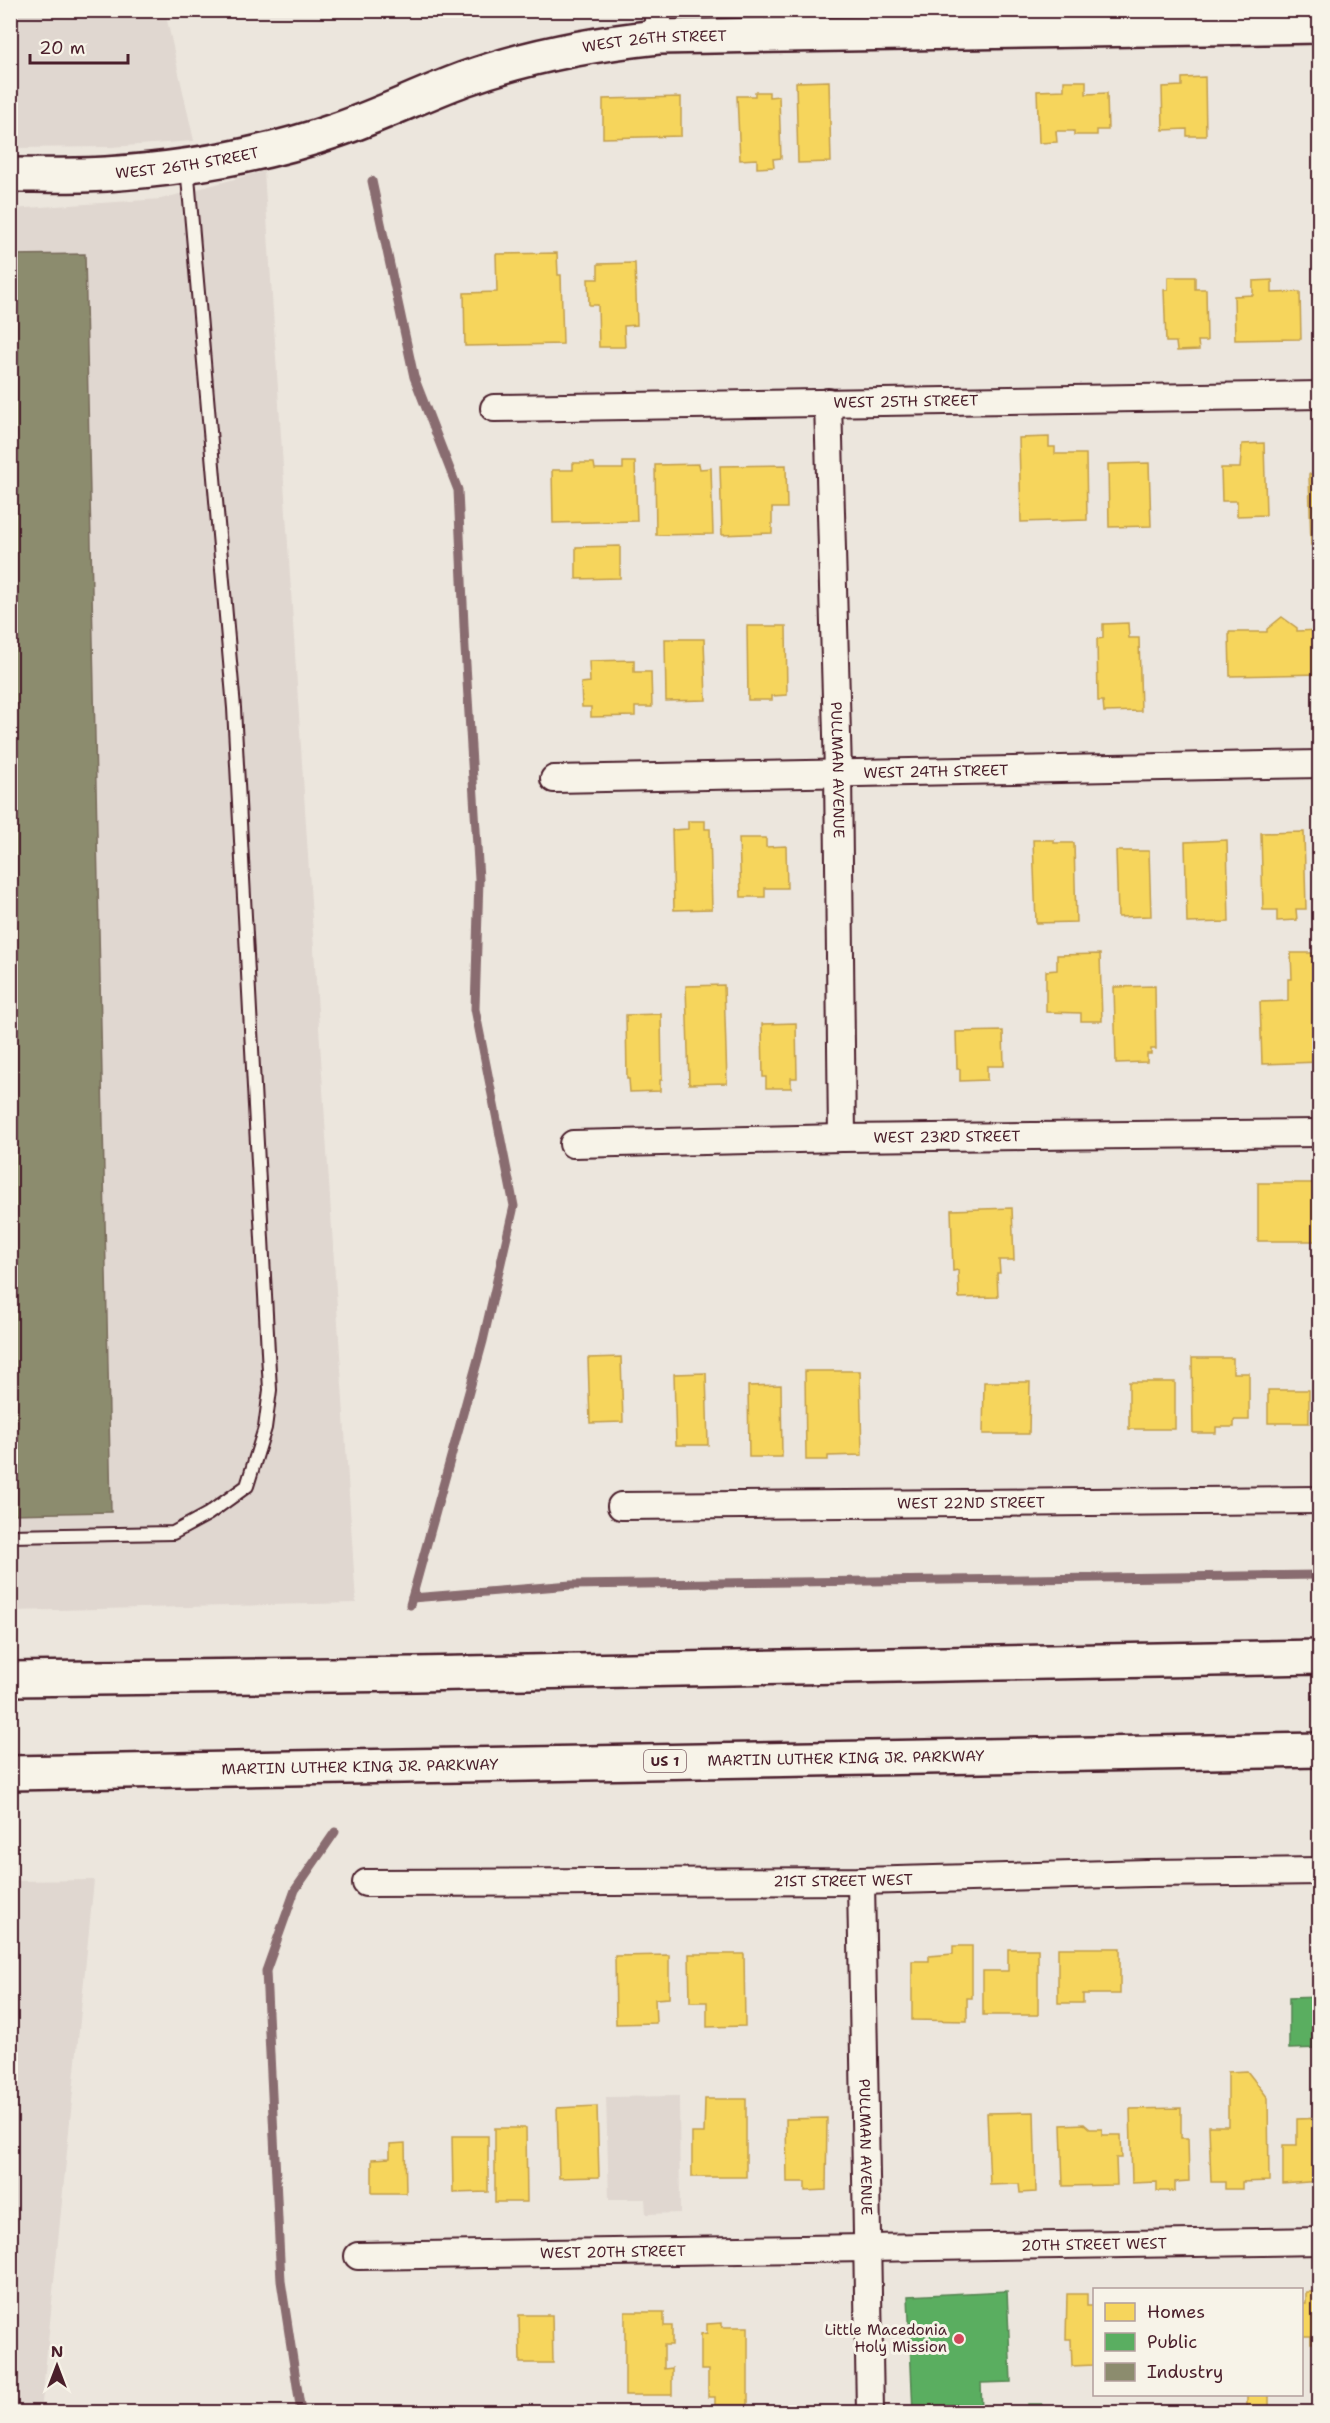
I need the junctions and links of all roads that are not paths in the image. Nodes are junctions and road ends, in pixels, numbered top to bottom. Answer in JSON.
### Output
{"nodes":[{"id":1,"x":1029,"y":21,"type":"edge"},
{"id":2,"x":658,"y":24,"type":"edge"},
{"id":3,"x":1320,"y":26,"type":"edge"},
{"id":4,"x":187,"y":166,"type":"junction"},
{"id":5,"x":10,"y":175,"type":"edge"},
{"id":6,"x":1320,"y":395,"type":"edge"},
{"id":7,"x":828,"y":402,"type":"junction"},
{"id":8,"x":494,"y":408,"type":"dead end"},
{"id":9,"x":1320,"y":764,"type":"edge"},
{"id":10,"x":838,"y":772,"type":"junction"},
{"id":11,"x":554,"y":779,"type":"dead end"},
{"id":12,"x":1320,"y":1133,"type":"edge"},
{"id":13,"x":842,"y":1138,"type":"junction"},
{"id":14,"x":573,"y":1144,"type":"dead end"},
{"id":15,"x":1320,"y":1500,"type":"edge"},
{"id":16,"x":621,"y":1506,"type":"dead end"},
{"id":17,"x":10,"y":1536,"type":"edge"},
{"id":18,"x":1320,"y":1657,"type":"edge"},
{"id":19,"x":10,"y":1679,"type":"edge"},
{"id":20,"x":1320,"y":1750,"type":"edge"},
{"id":21,"x":10,"y":1773,"type":"edge"},
{"id":22,"x":1320,"y":1871,"type":"edge"},
{"id":23,"x":861,"y":1881,"type":"junction"},
{"id":24,"x":366,"y":1883,"type":"dead end"},
{"id":25,"x":1320,"y":2241,"type":"edge"},
{"id":26,"x":868,"y":2248,"type":"junction"},
{"id":27,"x":358,"y":2256,"type":"dead end"},
{"id":28,"x":870,"y":2412,"type":"edge"}],
"edges":[{"from":1,"to":2,"type":"main road","name":"WEST 26TH STREET"},
{"from":1,"to":3,"type":"main road","name":"WEST 26TH STREET"},
{"from":2,"to":4,"type":"main road","name":"WEST 26TH STREET"},
{"from":4,"to":5,"type":"main road","name":"WEST 26TH STREET"},
{"from":4,"to":17,"type":"lane"},
{"from":6,"to":7,"type":"street","name":"WEST 25TH STREET"},
{"from":7,"to":8,"type":"street","name":"WEST 25TH STREET"},
{"from":7,"to":10,"type":"street","name":"PULLMAN AVENUE"},
{"from":9,"to":10,"type":"street","name":"WEST 24TH STREET"},
{"from":10,"to":11,"type":"street","name":"WEST 24TH STREET"},
{"from":10,"to":13,"type":"street","name":"PULLMAN AVENUE"},
{"from":12,"to":13,"type":"street","name":"WEST 23RD STREET"},
{"from":13,"to":14,"type":"street","name":"WEST 23RD STREET"},
{"from":15,"to":16,"type":"street","name":"WEST 22ND STREET"},
{"from":18,"to":19,"type":"main road"},
{"from":20,"to":21,"type":"main road","name":"MARTIN LUTHER KING JR. PARKWAY","number":"US 1"},
{"from":22,"to":23,"type":"street","name":"21ST STREET WEST"},
{"from":23,"to":24,"type":"street","name":"21ST STREET WEST"},
{"from":23,"to":26,"type":"street","name":"PULLMAN AVENUE"},
{"from":25,"to":26,"type":"street","name":"20TH STREET WEST"},
{"from":26,"to":27,"type":"street","name":"WEST 20TH STREET"},
{"from":26,"to":28,"type":"street","name":"PULLMAN AVENUE"}]}
